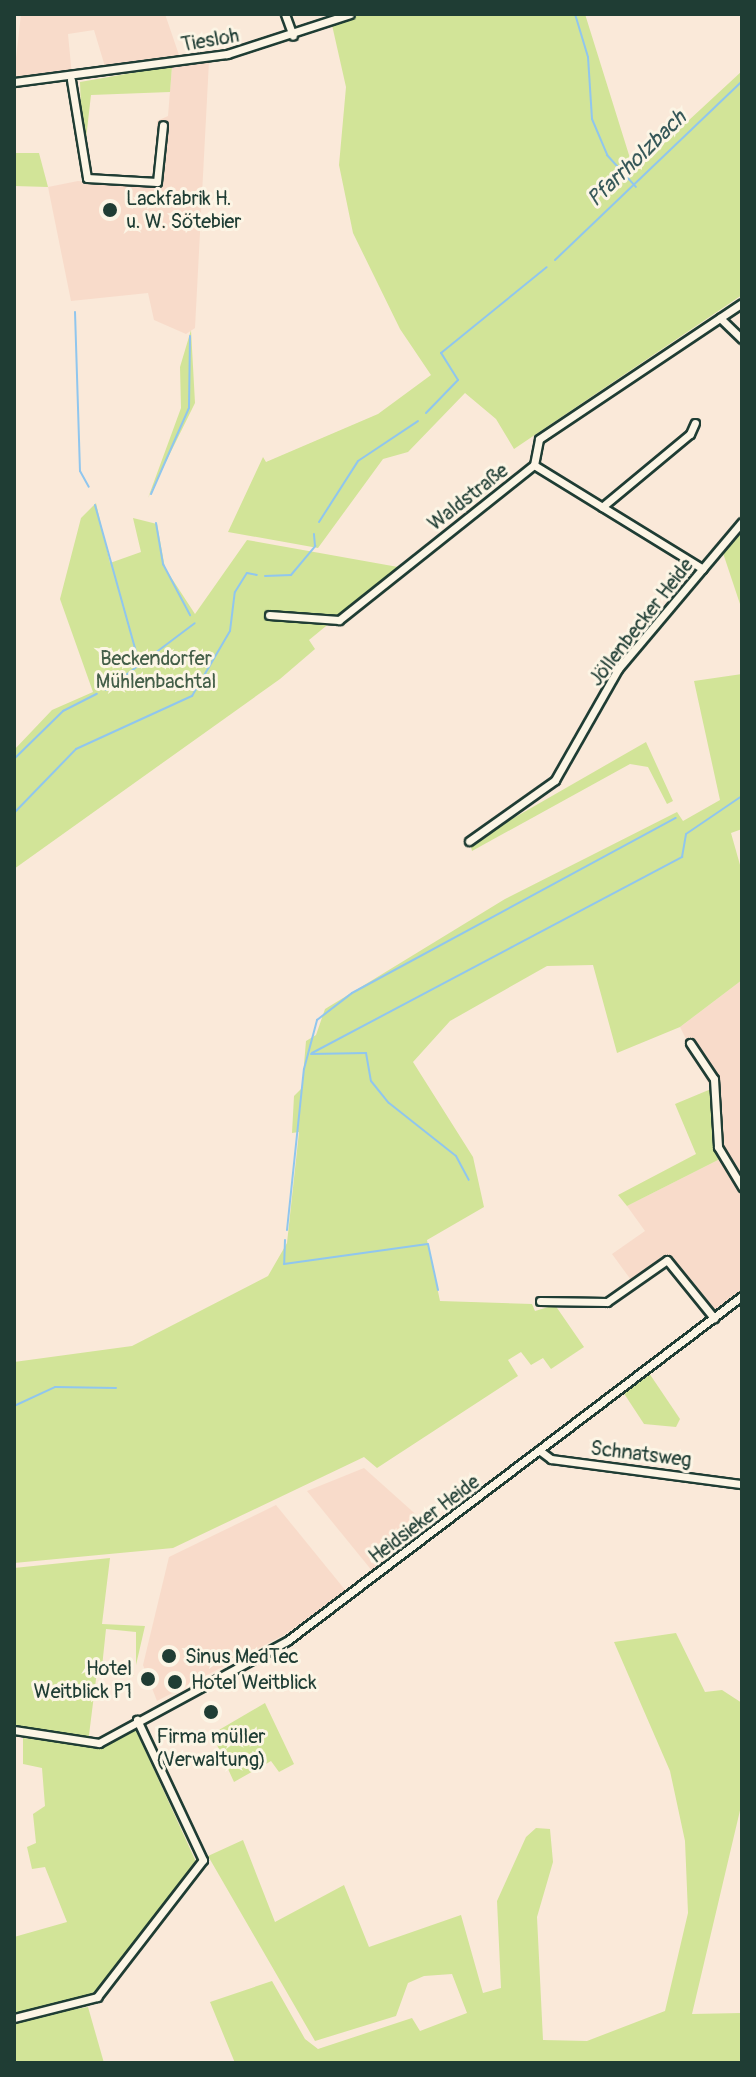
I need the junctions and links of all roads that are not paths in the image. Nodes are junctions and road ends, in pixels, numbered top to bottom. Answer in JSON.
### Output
{"nodes":[{"id":1,"x":285,"y":14,"type":"edge"},
{"id":2,"x":350,"y":14,"type":"edge"},
{"id":3,"x":293,"y":36,"type":"junction"},
{"id":4,"x":71,"y":80,"type":"junction"},
{"id":5,"x":14,"y":82,"type":"edge"},
{"id":6,"x":163,"y":125,"type":"dead end"},
{"id":7,"x":742,"y":303,"type":"edge"},
{"id":8,"x":720,"y":318,"type":"junction"},
{"id":9,"x":742,"y":339,"type":"edge"},
{"id":10,"x":695,"y":423,"type":"dead end"},
{"id":11,"x":534,"y":465,"type":"junction"},
{"id":12,"x":602,"y":507,"type":"junction"},
{"id":13,"x":742,"y":522,"type":"edge"},
{"id":14,"x":703,"y":569,"type":"junction"},
{"id":15,"x":269,"y":615,"type":"dead end"},
{"id":16,"x":469,"y":841,"type":"dead end"},
{"id":17,"x":690,"y":1043,"type":"dead end"},
{"id":18,"x":742,"y":1187,"type":"edge"},
{"id":19,"x":742,"y":1296,"type":"edge"},
{"id":20,"x":540,"y":1301,"type":"dead end"},
{"id":21,"x":714,"y":1318,"type":"junction"},
{"id":22,"x":539,"y":1450,"type":"junction"},
{"id":23,"x":742,"y":1484,"type":"edge"},
{"id":24,"x":137,"y":1720,"type":"junction"},
{"id":25,"x":14,"y":1730,"type":"edge"},
{"id":26,"x":14,"y":2018,"type":"edge"}],
"edges":[{"from":1,"to":3,"type":"street"},
{"from":2,"to":3,"type":"street","name":"Tiesloh"},
{"from":3,"to":4,"type":"street","name":"Tiesloh"},
{"from":4,"to":5,"type":"street","name":"Tiesloh"},
{"from":4,"to":6,"type":"street"},
{"from":7,"to":8,"type":"street","name":"Waldstraße"},
{"from":8,"to":9,"type":"street"},
{"from":8,"to":11,"type":"street","name":"Waldstraße"},
{"from":10,"to":12,"type":"street"},
{"from":11,"to":12,"type":"street"},
{"from":11,"to":15,"type":"street","name":"Waldstraße"},
{"from":12,"to":14,"type":"street"},
{"from":13,"to":14,"type":"street","name":"Jöllenbecker Heide"},
{"from":14,"to":16,"type":"street","name":"Jöllenbecker Heide"},
{"from":17,"to":18,"type":"street"},
{"from":19,"to":21,"type":"street","name":"Heidsieker Heide"},
{"from":20,"to":21,"type":"street"},
{"from":21,"to":22,"type":"street","name":"Heidsieker Heide"},
{"from":22,"to":23,"type":"street","name":"Schnatsweg"},
{"from":22,"to":24,"type":"street","name":"Heidsieker Heide"},
{"from":24,"to":25,"type":"street","name":"Heidsieker Heide"},
{"from":24,"to":26,"type":"street"}]}
